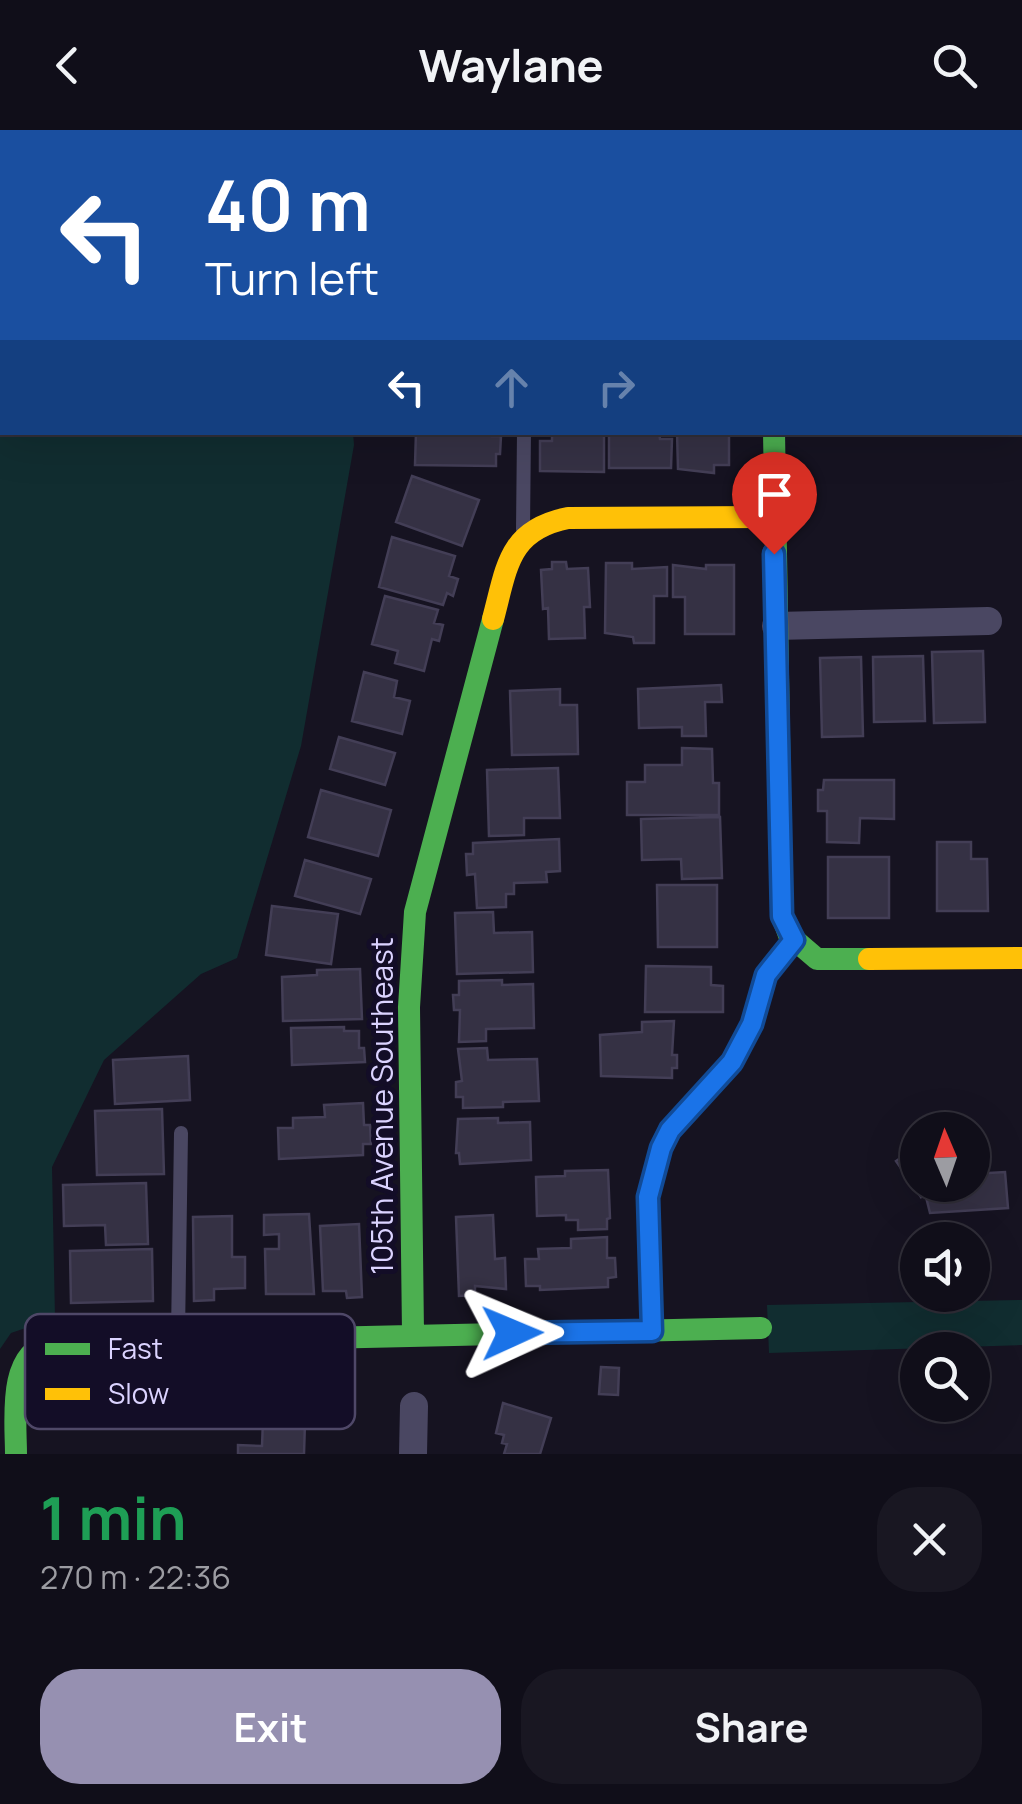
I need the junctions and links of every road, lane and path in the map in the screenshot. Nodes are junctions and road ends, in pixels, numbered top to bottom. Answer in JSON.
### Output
{"nodes":[{"id":1,"x":524,"y":435,"type":"edge"},
{"id":2,"x":774,"y":435,"type":"edge"},
{"id":3,"x":774,"y":518,"type":"junction"},
{"id":4,"x":522,"y":535,"type":"junction"},
{"id":5,"x":988,"y":621,"type":"dead end"},
{"id":6,"x":776,"y":626,"type":"junction"},
{"id":7,"x":794,"y":940,"type":"junction"},
{"id":8,"x":1022,"y":958,"type":"edge"},
{"id":9,"x":180,"y":1133,"type":"dead end"},
{"id":10,"x":178,"y":1314,"type":"edge"},
{"id":11,"x":761,"y":1328,"type":"dead end"},
{"id":12,"x":652,"y":1331,"type":"junction"},
{"id":13,"x":413,"y":1334,"type":"junction"},
{"id":14,"x":355,"y":1335,"type":"edge"},
{"id":15,"x":25,"y":1363,"type":"edge"},
{"id":16,"x":414,"y":1406,"type":"dead end"},
{"id":17,"x":16,"y":1454,"type":"edge"},
{"id":18,"x":413,"y":1454,"type":"edge"}],
"edges":[{"from":1,"to":4,"type":"lane"},
{"from":2,"to":3,"type":"street"},
{"from":3,"to":4,"type":"street"},
{"from":3,"to":6,"type":"street"},
{"from":4,"to":13,"type":"street","name":"105th Avenue Southeast"},
{"from":5,"to":6,"type":"street"},
{"from":6,"to":7,"type":"street"},
{"from":7,"to":8,"type":"street"},
{"from":7,"to":12,"type":"lane"},
{"from":9,"to":10,"type":"lane"},
{"from":11,"to":12,"type":"street"},
{"from":12,"to":13,"type":"street"},
{"from":13,"to":14,"type":"street"},
{"from":15,"to":17,"type":"street"},
{"from":16,"to":18,"type":"street"}]}
